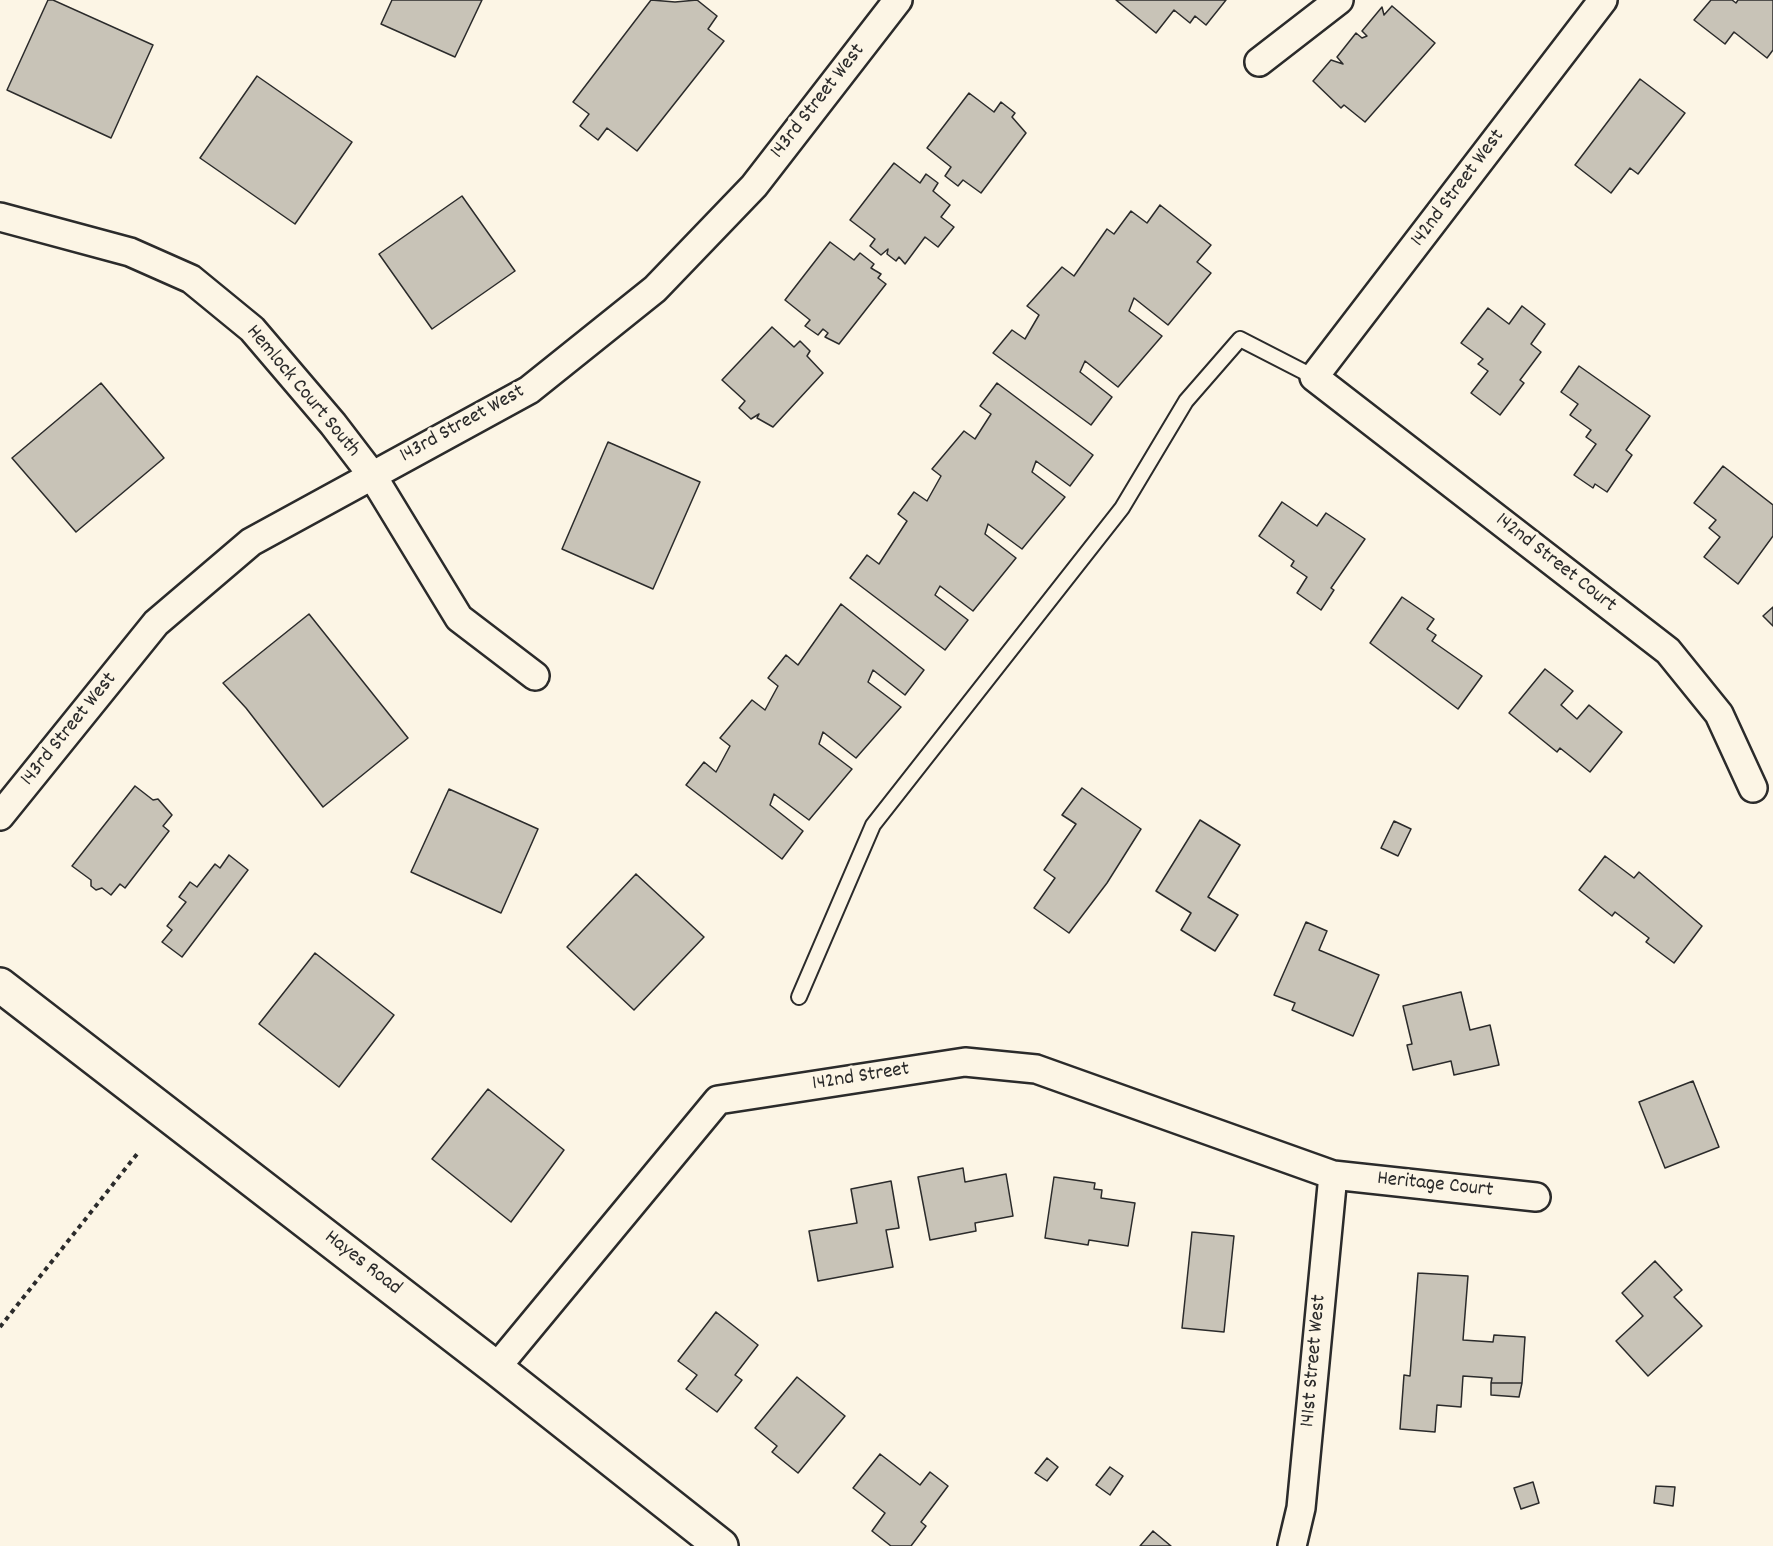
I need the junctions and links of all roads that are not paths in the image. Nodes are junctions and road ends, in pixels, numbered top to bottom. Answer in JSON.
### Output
{"nodes":[{"id":1,"x":898,"y":0,"type":"edge"},
{"id":2,"x":1339,"y":0,"type":"edge"},
{"id":3,"x":1603,"y":0,"type":"edge"},
{"id":4,"x":1258,"y":62,"type":"dead end"},
{"id":5,"x":0,"y":217,"type":"edge"},
{"id":6,"x":1314,"y":377,"type":"junction"},
{"id":7,"x":372,"y":475,"type":"junction"},
{"id":8,"x":535,"y":676,"type":"dead end"},
{"id":9,"x":1753,"y":788,"type":"dead end"},
{"id":10,"x":0,"y":816,"type":"edge"},
{"id":11,"x":0,"y":985,"type":"edge"},
{"id":12,"x":799,"y":997,"type":"dead end"},
{"id":13,"x":1333,"y":1175,"type":"junction"},
{"id":14,"x":1536,"y":1197,"type":"dead end"},
{"id":15,"x":496,"y":1368,"type":"junction"},
{"id":16,"x":721,"y":1546,"type":"edge"},
{"id":17,"x":1292,"y":1546,"type":"edge"}],
"edges":[{"from":1,"to":7,"type":"street","name":"143rd Street West"},
{"from":2,"to":4,"type":"street"},
{"from":3,"to":6,"type":"street","name":"142nd Street West"},
{"from":5,"to":7,"type":"street","name":"Hemlock Court South"},
{"from":6,"to":9,"type":"street","name":"142nd Street Court"},
{"from":6,"to":12,"type":"lane"},
{"from":7,"to":8,"type":"street","name":"Hemlock Court South"},
{"from":7,"to":10,"type":"street","name":"143rd Street West"},
{"from":11,"to":15,"type":"street","name":"Hayes Road"},
{"from":13,"to":14,"type":"street","name":"Heritage Court"},
{"from":13,"to":15,"type":"street","name":"142nd Street"},
{"from":13,"to":17,"type":"street","name":"141st Street West"},
{"from":15,"to":16,"type":"street","name":"Hayes Road"}]}
